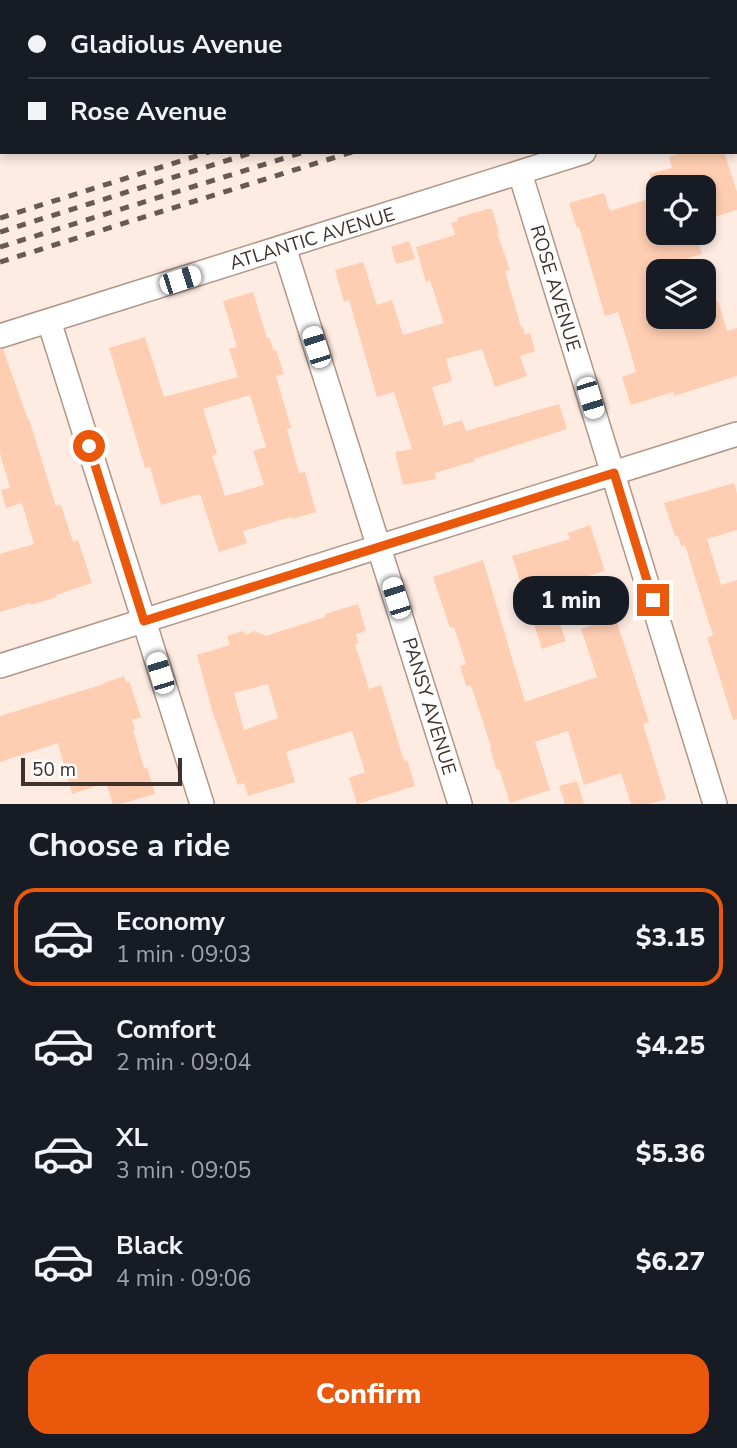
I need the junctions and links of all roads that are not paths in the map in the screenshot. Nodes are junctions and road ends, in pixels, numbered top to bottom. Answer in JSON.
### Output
{"nodes":[{"id":1,"x":578,"y":154,"type":"edge"},
{"id":2,"x":520,"y":173,"type":"junction"},
{"id":3,"x":284,"y":247,"type":"junction"},
{"id":4,"x":49,"y":321,"type":"junction"},
{"id":5,"x":0,"y":336,"type":"edge"},
{"id":6,"x":737,"y":434,"type":"edge"},
{"id":7,"x":614,"y":473,"type":"junction"},
{"id":8,"x":380,"y":547,"type":"junction"},
{"id":9,"x":144,"y":621,"type":"junction"},
{"id":10,"x":0,"y":666,"type":"edge"},
{"id":11,"x":202,"y":804,"type":"edge"},
{"id":12,"x":460,"y":804,"type":"edge"},
{"id":13,"x":715,"y":804,"type":"edge"}],
"edges":[{"from":1,"to":2,"type":"street","name":"ATLANTIC AVENUE"},
{"from":2,"to":3,"type":"street","name":"ATLANTIC AVENUE"},
{"from":2,"to":7,"type":"street","name":"ROSE AVENUE"},
{"from":3,"to":4,"type":"street","name":"ATLANTIC AVENUE"},
{"from":3,"to":8,"type":"street","name":"PANSY AVENUE"},
{"from":4,"to":5,"type":"street","name":"ATLANTIC AVENUE"},
{"from":4,"to":9,"type":"street"},
{"from":6,"to":7,"type":"street"},
{"from":7,"to":8,"type":"street"},
{"from":7,"to":13,"type":"street","name":"ROSE AVENUE"},
{"from":8,"to":9,"type":"street"},
{"from":8,"to":12,"type":"street","name":"PANSY AVENUE"},
{"from":9,"to":10,"type":"street"},
{"from":9,"to":11,"type":"street"}]}
